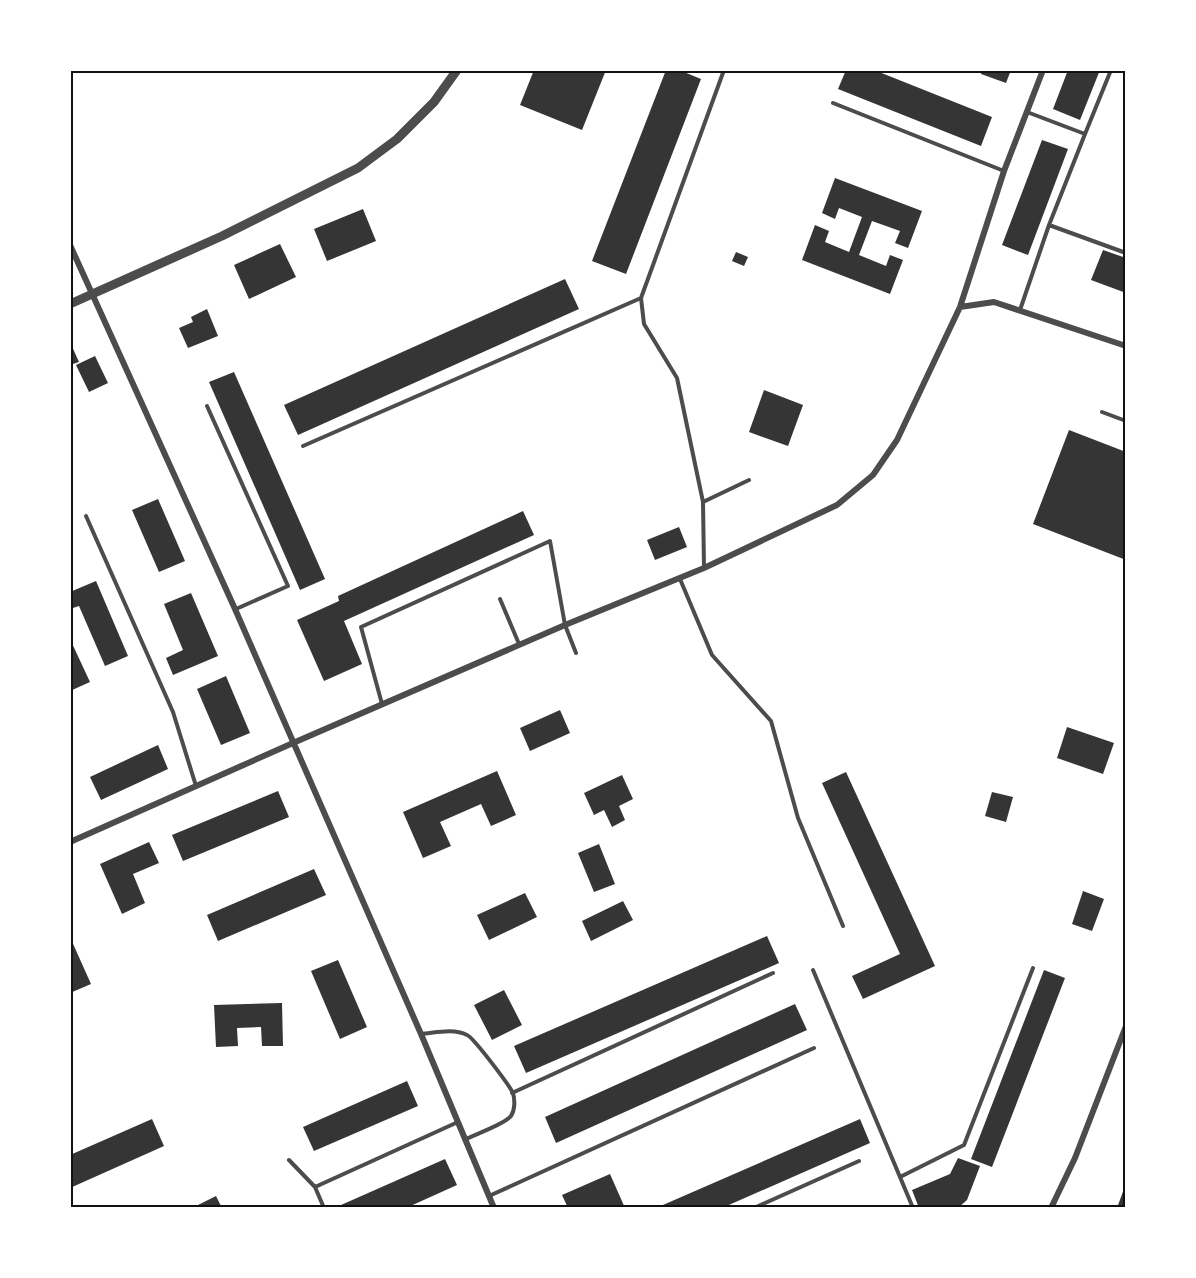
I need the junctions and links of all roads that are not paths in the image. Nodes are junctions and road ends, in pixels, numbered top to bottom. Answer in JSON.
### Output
{"nodes":[{"id":1,"x":458,"y":70,"type":"edge"},
{"id":2,"x":724,"y":70,"type":"edge"},
{"id":3,"x":1043,"y":70,"type":"edge"},
{"id":4,"x":1111,"y":70,"type":"edge"},
{"id":5,"x":833,"y":103,"type":"dead end"},
{"id":6,"x":1027,"y":112,"type":"junction"},
{"id":7,"x":1085,"y":135,"type":"junction"},
{"id":8,"x":1004,"y":171,"type":"junction"},
{"id":9,"x":1049,"y":225,"type":"junction"},
{"id":10,"x":70,"y":245,"type":"edge"},
{"id":11,"x":1125,"y":253,"type":"edge"},
{"id":12,"x":92,"y":294,"type":"junction"},
{"id":13,"x":641,"y":298,"type":"junction"},
{"id":14,"x":70,"y":304,"type":"edge"},
{"id":15,"x":960,"y":307,"type":"junction"},
{"id":16,"x":1020,"y":310,"type":"junction"},
{"id":17,"x":1125,"y":346,"type":"edge"},
{"id":18,"x":207,"y":406,"type":"dead end"},
{"id":19,"x":1102,"y":412,"type":"dead end"},
{"id":20,"x":1125,"y":421,"type":"edge"},
{"id":21,"x":303,"y":446,"type":"dead end"},
{"id":22,"x":749,"y":480,"type":"dead end"},
{"id":23,"x":703,"y":502,"type":"junction"},
{"id":24,"x":86,"y":516,"type":"dead end"},
{"id":25,"x":704,"y":568,"type":"junction"},
{"id":26,"x":679,"y":578,"type":"junction"},
{"id":27,"x":500,"y":599,"type":"dead end"},
{"id":28,"x":235,"y":609,"type":"junction"},
{"id":29,"x":565,"y":625,"type":"junction"},
{"id":30,"x":520,"y":645,"type":"junction"},
{"id":31,"x":576,"y":652,"type":"dead end"},
{"id":32,"x":382,"y":704,"type":"junction"},
{"id":33,"x":293,"y":743,"type":"junction"},
{"id":34,"x":196,"y":786,"type":"junction"},
{"id":35,"x":70,"y":842,"type":"edge"},
{"id":36,"x":843,"y":926,"type":"dead end"},
{"id":37,"x":1033,"y":969,"type":"dead end"},
{"id":38,"x":813,"y":970,"type":"dead end"},
{"id":39,"x":773,"y":974,"type":"dead end"},
{"id":40,"x":1125,"y":1026,"type":"edge"},
{"id":41,"x":421,"y":1034,"type":"junction"},
{"id":42,"x":814,"y":1048,"type":"dead end"},
{"id":43,"x":513,"y":1093,"type":"junction"},
{"id":44,"x":458,"y":1122,"type":"junction"},
{"id":45,"x":466,"y":1139,"type":"junction"},
{"id":46,"x":289,"y":1160,"type":"dead end"},
{"id":47,"x":859,"y":1161,"type":"dead end"},
{"id":48,"x":900,"y":1177,"type":"junction"},
{"id":49,"x":315,"y":1187,"type":"junction"},
{"id":50,"x":489,"y":1196,"type":"junction"},
{"id":51,"x":324,"y":1208,"type":"edge"},
{"id":52,"x":494,"y":1208,"type":"edge"},
{"id":53,"x":754,"y":1208,"type":"edge"},
{"id":54,"x":913,"y":1208,"type":"edge"},
{"id":55,"x":1051,"y":1208,"type":"edge"}],
"edges":[{"from":1,"to":12,"type":"street"},
{"from":2,"to":13,"type":"lane"},
{"from":3,"to":6,"type":"street"},
{"from":4,"to":7,"type":"lane"},
{"from":5,"to":8,"type":"lane"},
{"from":6,"to":7,"type":"lane"},
{"from":6,"to":8,"type":"street"},
{"from":7,"to":9,"type":"lane"},
{"from":8,"to":15,"type":"street"},
{"from":9,"to":11,"type":"lane"},
{"from":9,"to":16,"type":"lane"},
{"from":10,"to":12,"type":"street"},
{"from":12,"to":14,"type":"street"},
{"from":12,"to":28,"type":"street"},
{"from":13,"to":21,"type":"lane"},
{"from":13,"to":23,"type":"lane"},
{"from":15,"to":16,"type":"street"},
{"from":15,"to":25,"type":"street"},
{"from":16,"to":17,"type":"street"},
{"from":18,"to":28,"type":"lane"},
{"from":19,"to":20,"type":"lane"},
{"from":22,"to":23,"type":"lane"},
{"from":23,"to":25,"type":"lane"},
{"from":24,"to":34,"type":"lane"},
{"from":25,"to":26,"type":"street"},
{"from":26,"to":29,"type":"street"},
{"from":26,"to":36,"type":"lane"},
{"from":27,"to":30,"type":"lane"},
{"from":28,"to":33,"type":"street"},
{"from":29,"to":30,"type":"street"},
{"from":29,"to":31,"type":"lane"},
{"from":29,"to":32,"type":"lane"},
{"from":30,"to":32,"type":"street"},
{"from":32,"to":33,"type":"street"},
{"from":33,"to":34,"type":"street"},
{"from":33,"to":41,"type":"street"},
{"from":34,"to":35,"type":"street"},
{"from":37,"to":48,"type":"lane"},
{"from":38,"to":48,"type":"lane"},
{"from":39,"to":43,"type":"lane"},
{"from":40,"to":55,"type":"street"},
{"from":41,"to":43,"type":"lane"},
{"from":41,"to":44,"type":"street"},
{"from":42,"to":50,"type":"lane"},
{"from":43,"to":45,"type":"lane"},
{"from":44,"to":45,"type":"street"},
{"from":44,"to":49,"type":"lane"},
{"from":45,"to":50,"type":"street"},
{"from":46,"to":49,"type":"lane"},
{"from":47,"to":53,"type":"lane"},
{"from":48,"to":54,"type":"lane"},
{"from":49,"to":51,"type":"lane"},
{"from":50,"to":52,"type":"street"}]}
